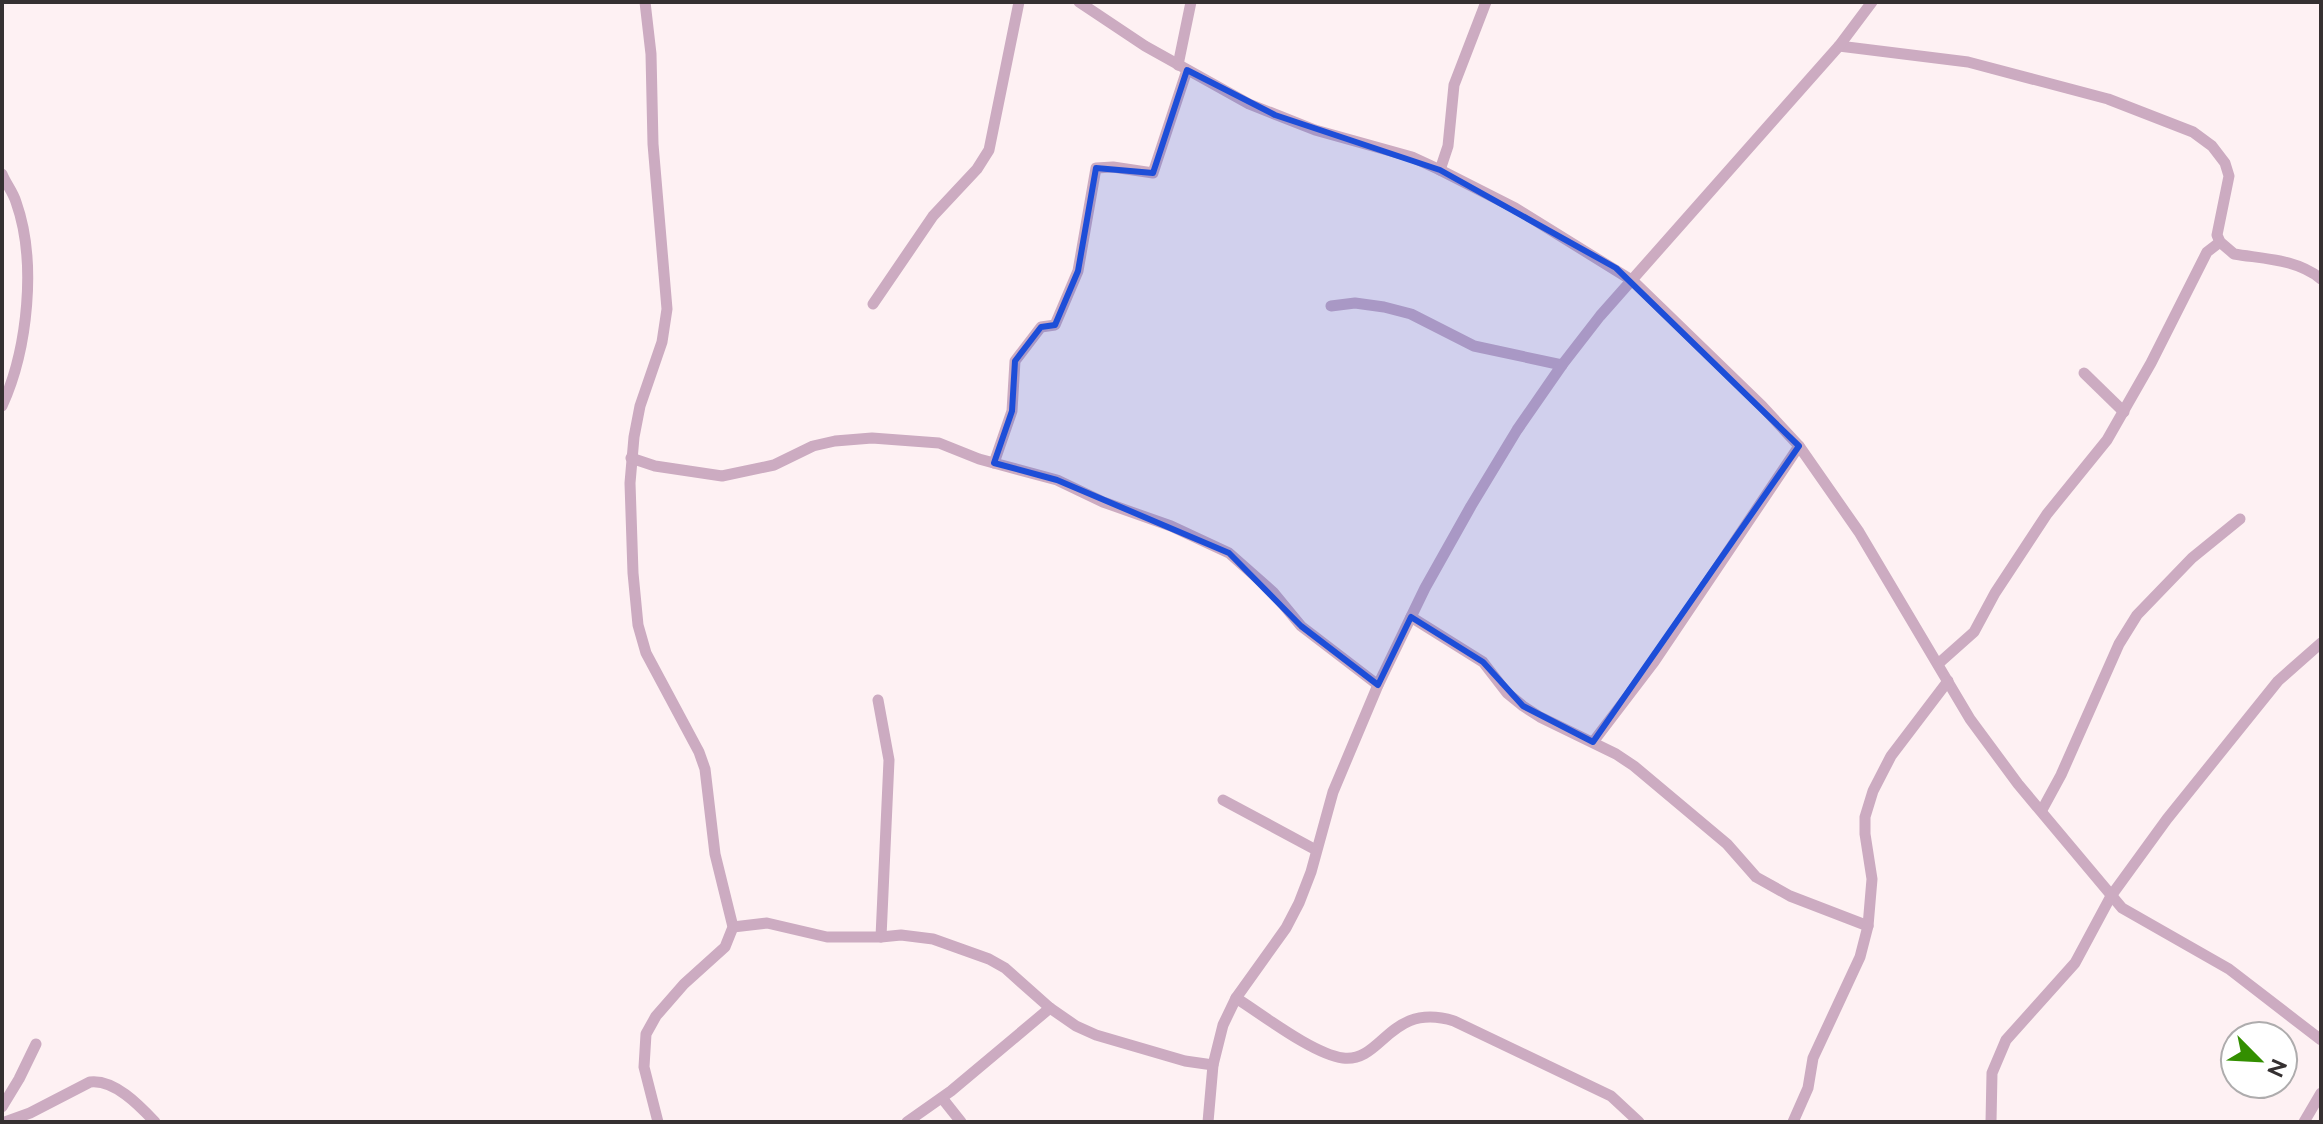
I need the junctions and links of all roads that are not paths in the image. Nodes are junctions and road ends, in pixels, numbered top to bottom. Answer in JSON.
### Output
{"nodes":[{"id":1,"x":645,"y":2,"type":"edge"},
{"id":2,"x":1019,"y":2,"type":"edge"},
{"id":3,"x":1079,"y":2,"type":"edge"},
{"id":4,"x":1191,"y":2,"type":"edge"},
{"id":5,"x":1486,"y":2,"type":"edge"},
{"id":6,"x":1872,"y":2,"type":"edge"},
{"id":7,"x":1839,"y":46,"type":"junction"},
{"id":8,"x":1182,"y":67,"type":"junction"},
{"id":9,"x":1440,"y":170,"type":"junction"},
{"id":10,"x":2,"y":174,"type":"edge"},
{"id":11,"x":2220,"y":242,"type":"junction"},
{"id":12,"x":2321,"y":279,"type":"edge"},
{"id":13,"x":1633,"y":281,"type":"junction"},
{"id":14,"x":873,"y":304,"type":"dead end"},
{"id":15,"x":1331,"y":306,"type":"dead end"},
{"id":16,"x":1562,"y":365,"type":"junction"},
{"id":17,"x":2084,"y":373,"type":"dead end"},
{"id":18,"x":2,"y":406,"type":"edge"},
{"id":19,"x":2124,"y":412,"type":"junction"},
{"id":20,"x":1799,"y":446,"type":"junction"},
{"id":21,"x":631,"y":458,"type":"junction"},
{"id":22,"x":994,"y":463,"type":"junction"},
{"id":23,"x":2240,"y":519,"type":"dead end"},
{"id":24,"x":1411,"y":617,"type":"junction"},
{"id":25,"x":2321,"y":643,"type":"edge"},
{"id":26,"x":1938,"y":664,"type":"junction"},
{"id":27,"x":1948,"y":681,"type":"junction"},
{"id":28,"x":1378,"y":685,"type":"junction"},
{"id":29,"x":878,"y":700,"type":"dead end"},
{"id":30,"x":1593,"y":742,"type":"junction"},
{"id":31,"x":1223,"y":800,"type":"dead end"},
{"id":32,"x":2042,"y":810,"type":"junction"},
{"id":33,"x":1316,"y":850,"type":"junction"},
{"id":34,"x":2111,"y":896,"type":"junction"},
{"id":35,"x":1868,"y":926,"type":"junction"},
{"id":36,"x":733,"y":927,"type":"junction"},
{"id":37,"x":881,"y":937,"type":"junction"},
{"id":38,"x":1236,"y":998,"type":"junction"},
{"id":39,"x":1050,"y":1008,"type":"junction"},
{"id":40,"x":2321,"y":1040,"type":"edge"},
{"id":41,"x":36,"y":1044,"type":"dead end"},
{"id":42,"x":1213,"y":1065,"type":"junction"},
{"id":43,"x":2321,"y":1093,"type":"edge"},
{"id":44,"x":942,"y":1098,"type":"junction"},
{"id":45,"x":2,"y":1107,"type":"edge"},
{"id":46,"x":5,"y":1122,"type":"edge"},
{"id":47,"x":155,"y":1122,"type":"edge"},
{"id":48,"x":658,"y":1122,"type":"edge"},
{"id":49,"x":907,"y":1122,"type":"edge"},
{"id":50,"x":961,"y":1122,"type":"edge"},
{"id":51,"x":1208,"y":1122,"type":"edge"},
{"id":52,"x":1639,"y":1122,"type":"edge"},
{"id":53,"x":1793,"y":1122,"type":"edge"},
{"id":54,"x":1991,"y":1122,"type":"edge"},
{"id":55,"x":2304,"y":1122,"type":"edge"}],
"edges":[{"from":1,"to":21,"type":"street"},
{"from":2,"to":14,"type":"street"},
{"from":3,"to":8,"type":"street"},
{"from":4,"to":8,"type":"street"},
{"from":5,"to":9,"type":"street"},
{"from":6,"to":7,"type":"street"},
{"from":7,"to":11,"type":"street"},
{"from":7,"to":13,"type":"street"},
{"from":8,"to":9,"type":"street"},
{"from":8,"to":22,"type":"street"},
{"from":9,"to":13,"type":"street"},
{"from":10,"to":18,"type":"street"},
{"from":11,"to":12,"type":"street"},
{"from":11,"to":19,"type":"street"},
{"from":13,"to":16,"type":"street"},
{"from":13,"to":20,"type":"street"},
{"from":15,"to":16,"type":"street"},
{"from":16,"to":24,"type":"street"},
{"from":17,"to":19,"type":"street"},
{"from":19,"to":26,"type":"street"},
{"from":20,"to":26,"type":"street"},
{"from":20,"to":30,"type":"street"},
{"from":21,"to":22,"type":"street"},
{"from":21,"to":36,"type":"street"},
{"from":22,"to":28,"type":"street"},
{"from":23,"to":32,"type":"street"},
{"from":24,"to":28,"type":"street"},
{"from":24,"to":30,"type":"street"},
{"from":25,"to":34,"type":"street"},
{"from":26,"to":27,"type":"street"},
{"from":27,"to":32,"type":"street"},
{"from":27,"to":35,"type":"street"},
{"from":28,"to":33,"type":"street"},
{"from":29,"to":37,"type":"street"},
{"from":30,"to":35,"type":"street"},
{"from":31,"to":33,"type":"street"},
{"from":32,"to":34,"type":"street"},
{"from":33,"to":38,"type":"street"},
{"from":34,"to":40,"type":"street"},
{"from":34,"to":54,"type":"street"},
{"from":35,"to":53,"type":"street"},
{"from":36,"to":37,"type":"street"},
{"from":36,"to":48,"type":"street"},
{"from":37,"to":39,"type":"street"},
{"from":38,"to":42,"type":"street"},
{"from":38,"to":52,"type":"street"},
{"from":39,"to":42,"type":"street"},
{"from":39,"to":44,"type":"street"},
{"from":41,"to":45,"type":"street"},
{"from":42,"to":51,"type":"street"},
{"from":43,"to":55,"type":"street"},
{"from":44,"to":49,"type":"street"},
{"from":44,"to":50,"type":"street"},
{"from":46,"to":47,"type":"street"}]}
